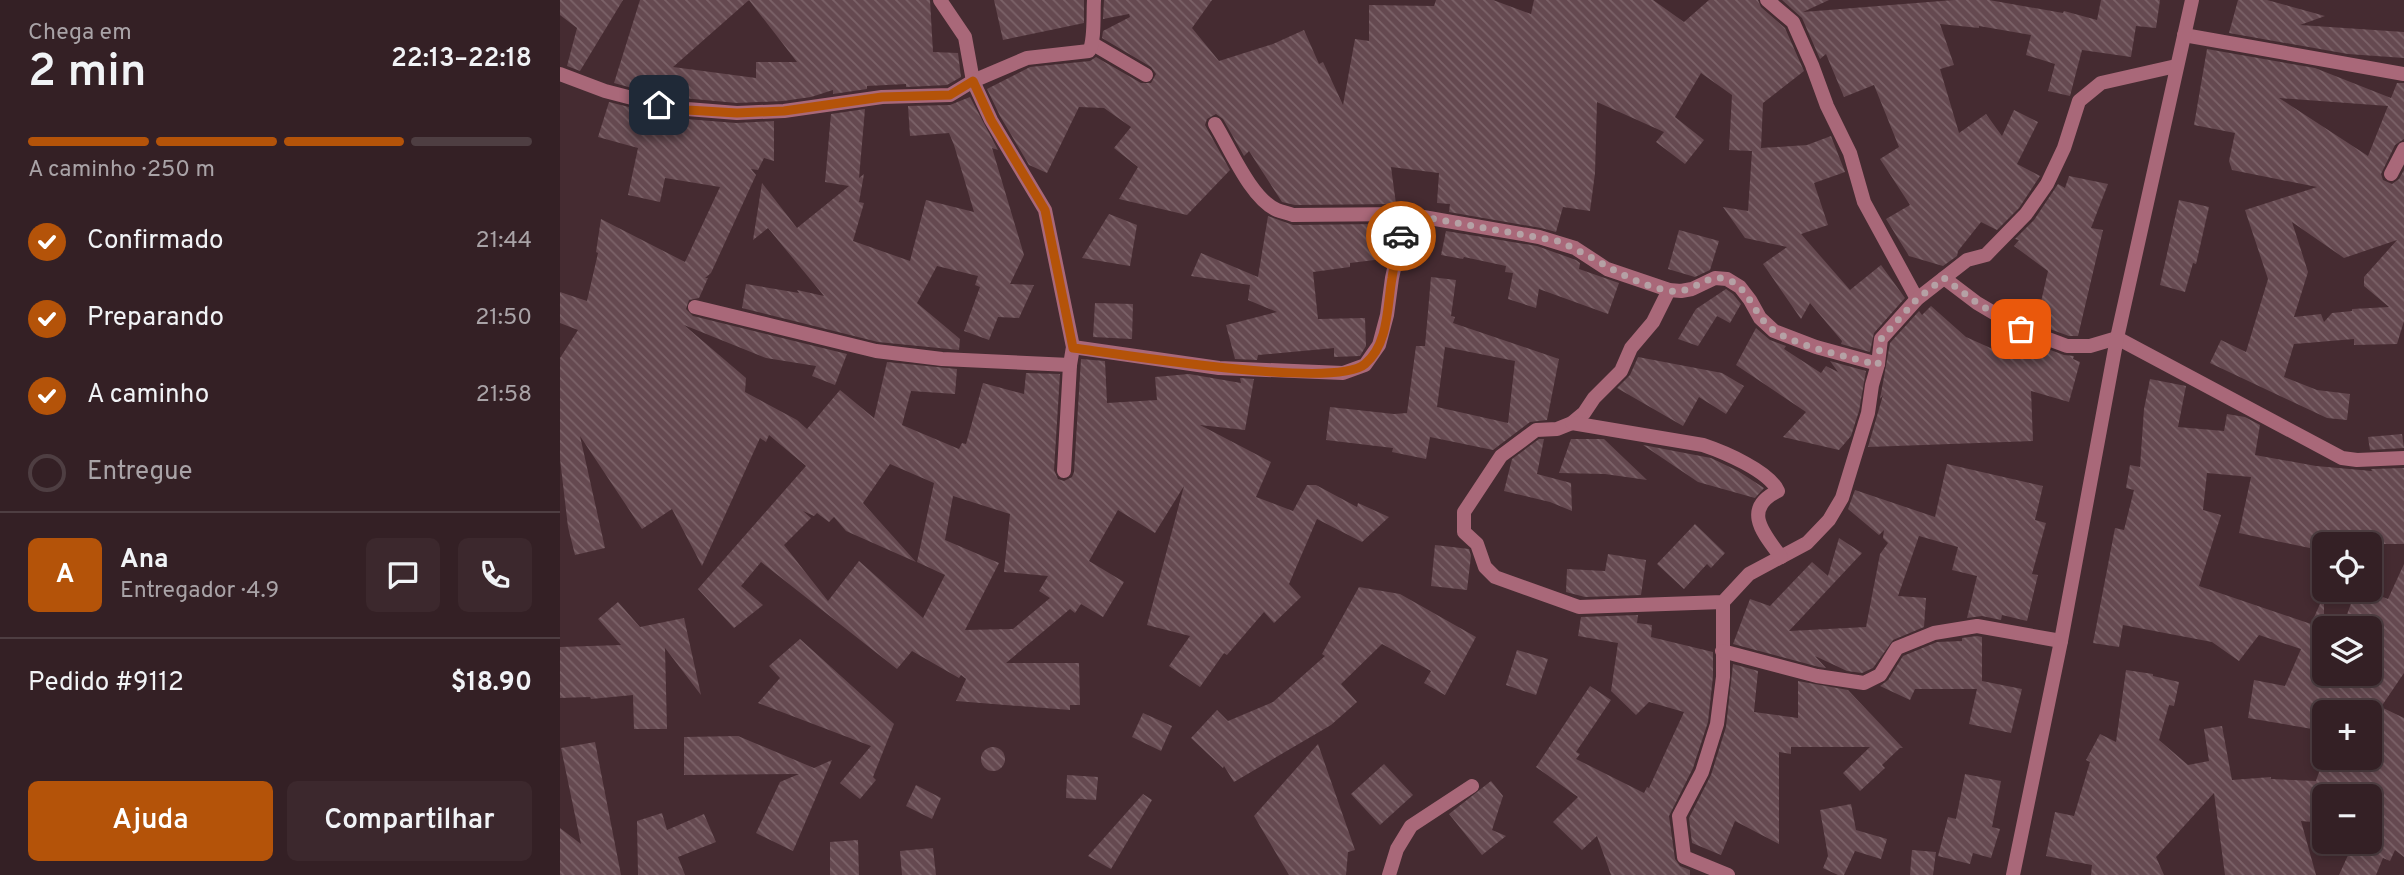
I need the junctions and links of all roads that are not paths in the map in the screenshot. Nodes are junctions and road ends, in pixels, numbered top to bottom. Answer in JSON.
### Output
{"nodes":[{"id":1,"x":940,"y":0,"type":"edge"},
{"id":2,"x":1094,"y":0,"type":"edge"},
{"id":3,"x":1768,"y":0,"type":"edge"},
{"id":4,"x":2192,"y":0,"type":"edge"},
{"id":5,"x":2184,"y":35,"type":"junction"},
{"id":6,"x":1093,"y":44,"type":"junction"},
{"id":7,"x":2176,"y":65,"type":"junction"},
{"id":8,"x":2404,"y":74,"type":"edge"},
{"id":9,"x":560,"y":75,"type":"edge"},
{"id":10,"x":1146,"y":75,"type":"dead end"},
{"id":11,"x":973,"y":81,"type":"junction"},
{"id":12,"x":1215,"y":124,"type":"dead end"},
{"id":13,"x":2404,"y":149,"type":"edge"},
{"id":14,"x":2391,"y":174,"type":"dead end"},
{"id":15,"x":1406,"y":214,"type":"junction"},
{"id":16,"x":1944,"y":278,"type":"junction"},
{"id":17,"x":1669,"y":290,"type":"junction"},
{"id":18,"x":1917,"y":299,"type":"junction"},
{"id":19,"x":695,"y":307,"type":"dead end"},
{"id":20,"x":2117,"y":338,"type":"junction"},
{"id":21,"x":1073,"y":348,"type":"junction"},
{"id":22,"x":1070,"y":365,"type":"junction"},
{"id":23,"x":1878,"y":365,"type":"junction"},
{"id":24,"x":1572,"y":423,"type":"junction"},
{"id":25,"x":2404,"y":458,"type":"edge"},
{"id":26,"x":1064,"y":471,"type":"dead end"},
{"id":27,"x":1781,"y":557,"type":"junction"},
{"id":28,"x":1723,"y":602,"type":"junction"},
{"id":29,"x":2061,"y":641,"type":"junction"},
{"id":30,"x":1722,"y":651,"type":"junction"},
{"id":31,"x":1472,"y":786,"type":"dead end"},
{"id":32,"x":1389,"y":875,"type":"edge"},
{"id":33,"x":1728,"y":875,"type":"edge"},
{"id":34,"x":2013,"y":875,"type":"edge"}],
"edges":[{"from":1,"to":11,"type":"street"},
{"from":2,"to":6,"type":"street"},
{"from":3,"to":18,"type":"street"},
{"from":4,"to":5,"type":"street"},
{"from":5,"to":7,"type":"street"},
{"from":5,"to":8,"type":"street"},
{"from":6,"to":10,"type":"street"},
{"from":6,"to":11,"type":"street"},
{"from":7,"to":16,"type":"street"},
{"from":7,"to":20,"type":"street"},
{"from":9,"to":11,"type":"street"},
{"from":11,"to":21,"type":"street"},
{"from":12,"to":15,"type":"street"},
{"from":13,"to":14,"type":"street"},
{"from":15,"to":17,"type":"street"},
{"from":15,"to":21,"type":"street"},
{"from":16,"to":18,"type":"street"},
{"from":16,"to":20,"type":"street"},
{"from":17,"to":23,"type":"street"},
{"from":17,"to":24,"type":"street"},
{"from":18,"to":23,"type":"street"},
{"from":19,"to":22,"type":"street"},
{"from":20,"to":25,"type":"street"},
{"from":20,"to":29,"type":"street"},
{"from":21,"to":22,"type":"street"},
{"from":22,"to":26,"type":"street"},
{"from":23,"to":27,"type":"street"},
{"from":24,"to":27,"type":"street"},
{"from":24,"to":28,"type":"street"},
{"from":27,"to":28,"type":"street"},
{"from":28,"to":30,"type":"street"},
{"from":29,"to":30,"type":"street"},
{"from":29,"to":34,"type":"street"},
{"from":30,"to":33,"type":"street"},
{"from":31,"to":32,"type":"street"}]}
